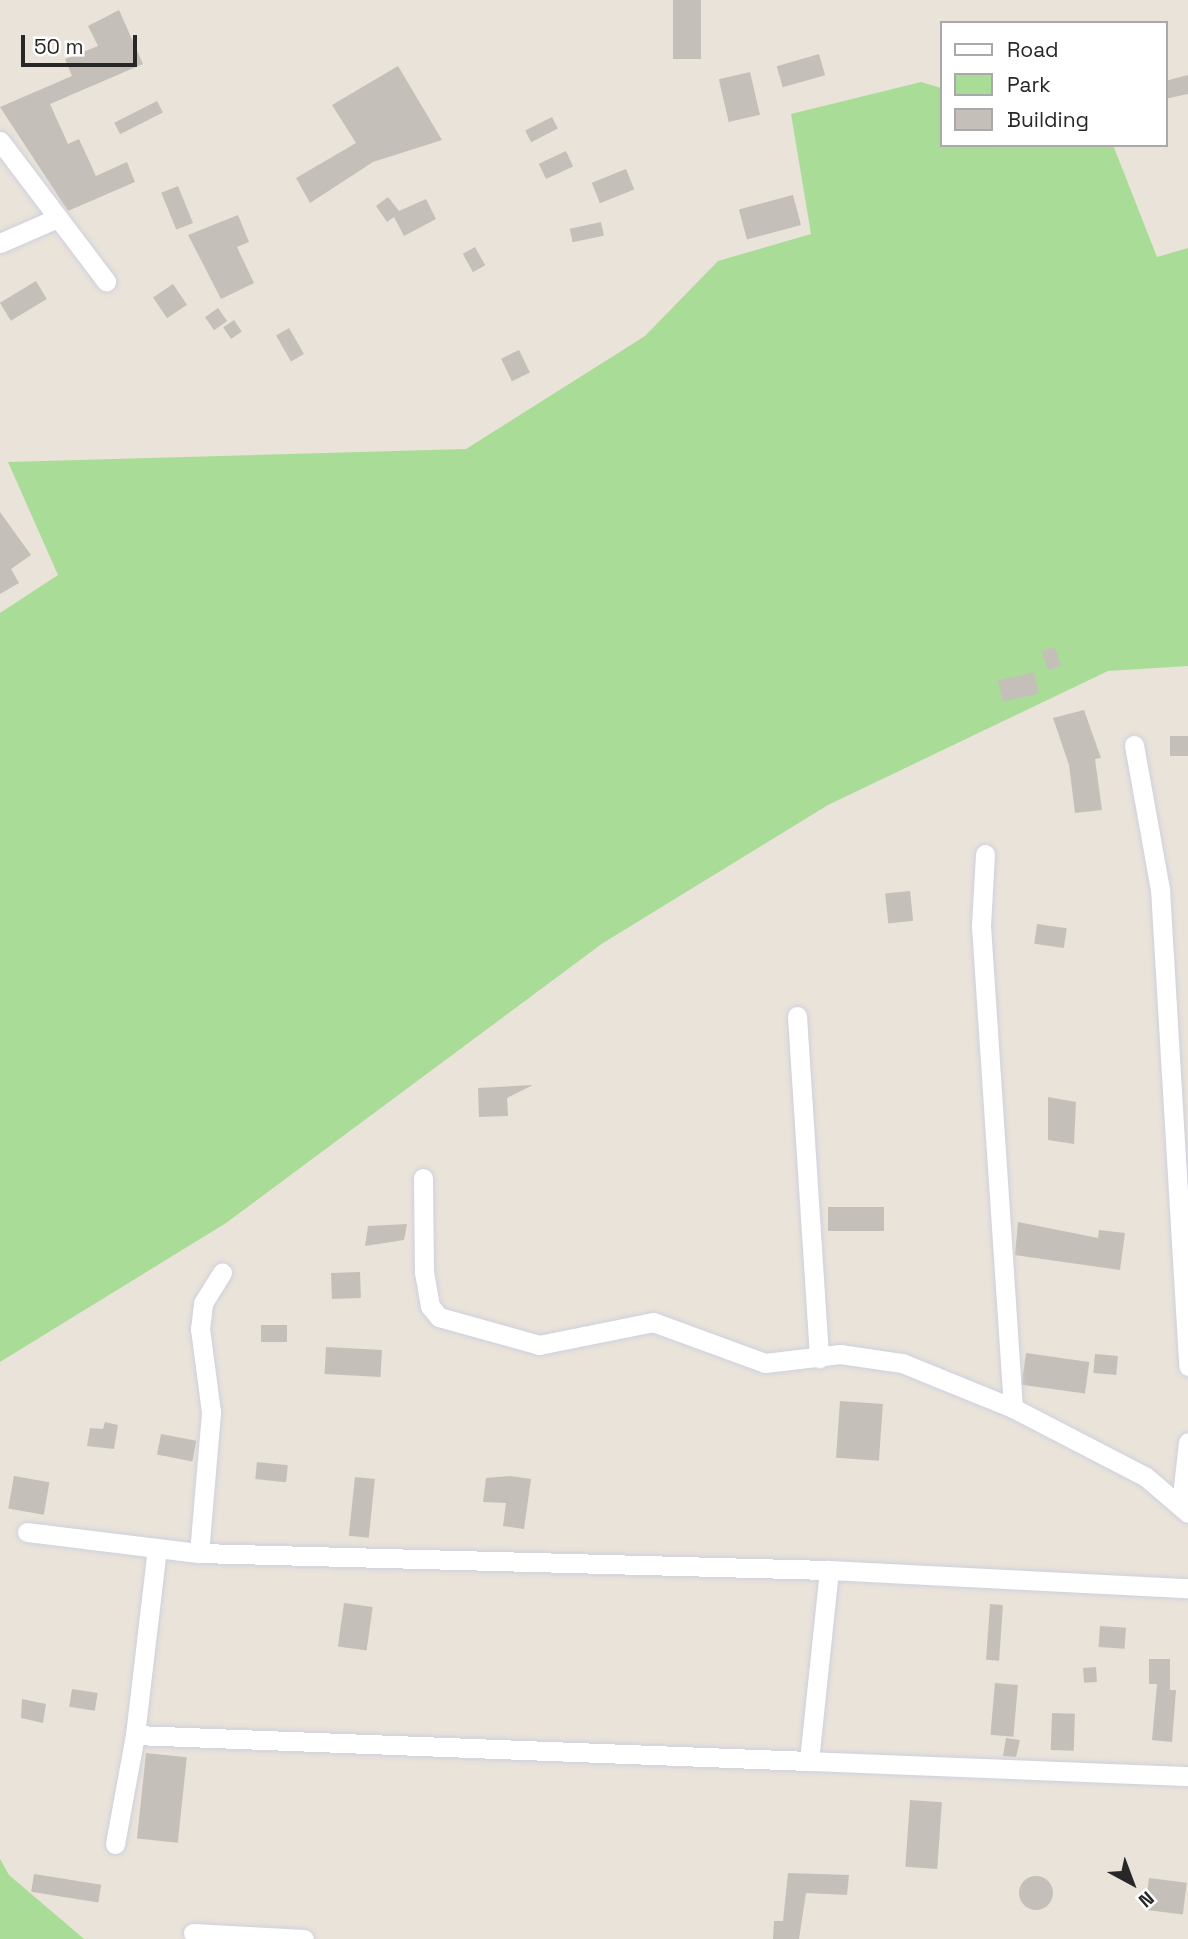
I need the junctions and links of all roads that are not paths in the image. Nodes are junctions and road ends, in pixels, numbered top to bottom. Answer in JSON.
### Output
{"nodes":[{"id":1,"x":0,"y":141,"type":"edge"},
{"id":2,"x":55,"y":219,"type":"junction"},
{"id":3,"x":0,"y":243,"type":"edge"},
{"id":4,"x":106,"y":281,"type":"dead end"},
{"id":5,"x":1133,"y":744,"type":"dead end"},
{"id":6,"x":985,"y":854,"type":"dead end"},
{"id":7,"x":797,"y":1016,"type":"dead end"},
{"id":8,"x":423,"y":1178,"type":"dead end"},
{"id":9,"x":222,"y":1272,"type":"dead end"},
{"id":10,"x":819,"y":1357,"type":"junction"},
{"id":11,"x":1188,"y":1366,"type":"edge"},
{"id":12,"x":1013,"y":1408,"type":"junction"},
{"id":13,"x":1188,"y":1442,"type":"edge"},
{"id":14,"x":1185,"y":1509,"type":"edge"},
{"id":15,"x":27,"y":1532,"type":"dead end"},
{"id":16,"x":157,"y":1548,"type":"junction"},
{"id":17,"x":199,"y":1553,"type":"junction"},
{"id":18,"x":829,"y":1570,"type":"junction"},
{"id":19,"x":1188,"y":1588,"type":"edge"},
{"id":20,"x":135,"y":1735,"type":"junction"},
{"id":21,"x":809,"y":1761,"type":"junction"},
{"id":22,"x":1188,"y":1776,"type":"edge"},
{"id":23,"x":116,"y":1844,"type":"dead end"},
{"id":24,"x":193,"y":1933,"type":"dead end"},
{"id":25,"x":304,"y":1939,"type":"edge"}],
"edges":[{"from":1,"to":2,"type":"street"},
{"from":2,"to":3,"type":"street"},
{"from":2,"to":4,"type":"street"},
{"from":5,"to":11,"type":"street"},
{"from":6,"to":12,"type":"street"},
{"from":7,"to":10,"type":"street"},
{"from":8,"to":10,"type":"street"},
{"from":9,"to":17,"type":"street"},
{"from":10,"to":12,"type":"street"},
{"from":12,"to":14,"type":"street"},
{"from":13,"to":14,"type":"street"},
{"from":15,"to":16,"type":"street"},
{"from":16,"to":17,"type":"street"},
{"from":16,"to":20,"type":"street"},
{"from":17,"to":18,"type":"street"},
{"from":18,"to":19,"type":"street"},
{"from":18,"to":21,"type":"street"},
{"from":20,"to":21,"type":"street"},
{"from":20,"to":23,"type":"street"},
{"from":21,"to":22,"type":"street"},
{"from":24,"to":25,"type":"street"}]}
